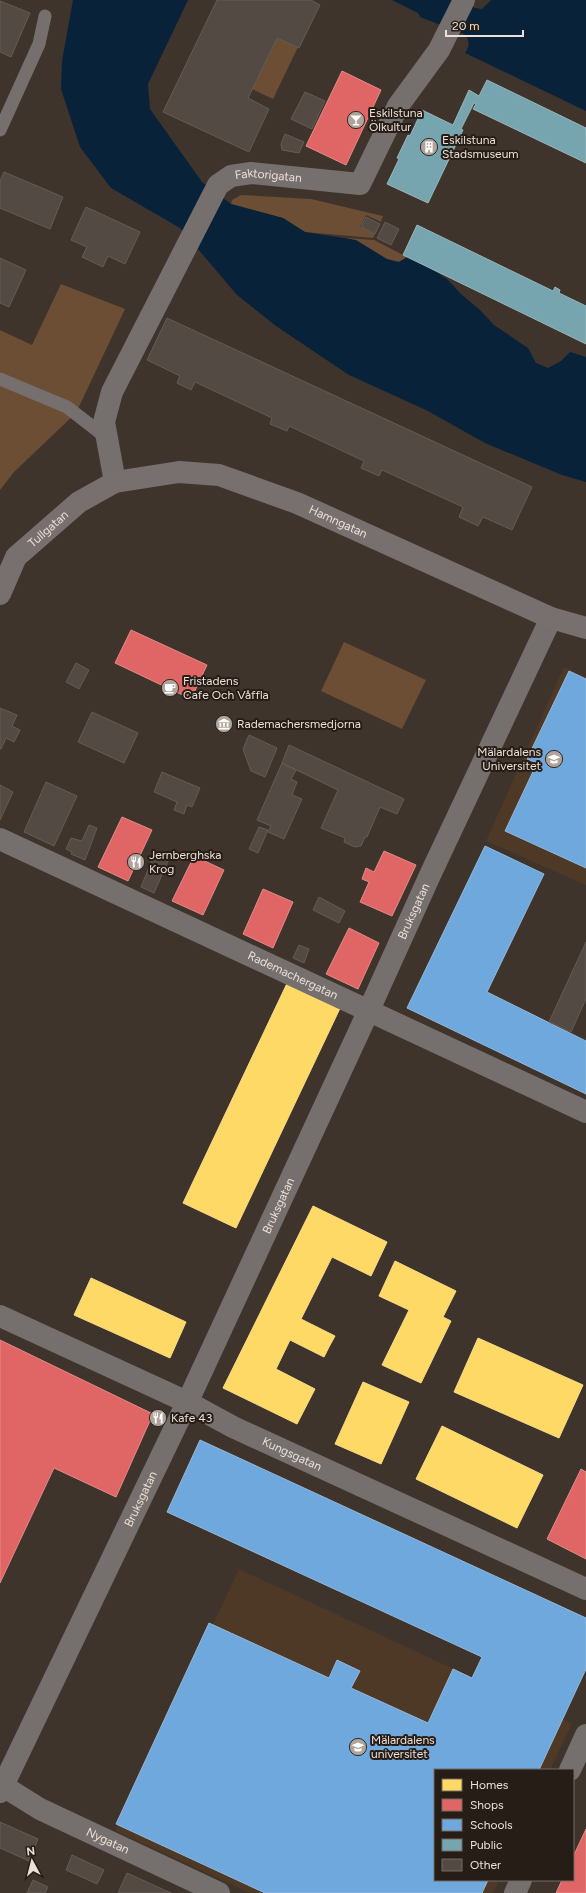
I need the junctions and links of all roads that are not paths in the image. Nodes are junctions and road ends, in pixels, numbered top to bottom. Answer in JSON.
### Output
{"nodes":[{"id":1,"x":464,"y":0,"type":"edge"},
{"id":2,"x":45,"y":16,"type":"dead end"},
{"id":3,"x":0,"y":130,"type":"edge"},
{"id":4,"x":0,"y":379,"type":"edge"},
{"id":5,"x":107,"y":438,"type":"junction"},
{"id":6,"x":115,"y":482,"type":"junction"},
{"id":7,"x":0,"y":594,"type":"edge"},
{"id":8,"x":551,"y":618,"type":"junction"},
{"id":9,"x":586,"y":628,"type":"edge"},
{"id":10,"x":586,"y":644,"type":"edge"},
{"id":11,"x":0,"y":839,"type":"edge"},
{"id":12,"x":369,"y":1010,"type":"junction"},
{"id":13,"x":586,"y":1112,"type":"edge"},
{"id":14,"x":0,"y":1316,"type":"edge"},
{"id":15,"x":187,"y":1402,"type":"junction"},
{"id":16,"x":586,"y":1589,"type":"edge"},
{"id":17,"x":586,"y":1735,"type":"edge"},
{"id":18,"x":570,"y":1769,"type":"edge"},
{"id":19,"x":1,"y":1787,"type":"edge"},
{"id":20,"x":521,"y":1881,"type":"edge"},
{"id":21,"x":219,"y":1893,"type":"edge"},
{"id":22,"x":515,"y":1893,"type":"edge"}],
"edges":[{"from":1,"to":5,"type":"street","name":"Faktorigatan"},
{"from":2,"to":3,"type":"lane"},
{"from":4,"to":5,"type":"lane"},
{"from":5,"to":6,"type":"street","name":"Faktorigatan"},
{"from":6,"to":7,"type":"street","name":"Tullgatan"},
{"from":6,"to":8,"type":"street","name":"Hamngatan"},
{"from":8,"to":9,"type":"street","name":"Hamngatan"},
{"from":8,"to":10,"type":"street","name":"Hamngatan"},
{"from":8,"to":12,"type":"street","name":"Bruksgatan"},
{"from":11,"to":12,"type":"street","name":"Rademachergatan"},
{"from":12,"to":13,"type":"street","name":"Rademachergatan"},
{"from":12,"to":15,"type":"street","name":"Bruksgatan"},
{"from":14,"to":15,"type":"street","name":"Kungsgatan"},
{"from":15,"to":16,"type":"street","name":"Kungsgatan"},
{"from":15,"to":19,"type":"street","name":"Bruksgatan"},
{"from":17,"to":18,"type":"street"},
{"from":19,"to":21,"type":"street","name":"Nygatan"},
{"from":20,"to":22,"type":"street"}]}
